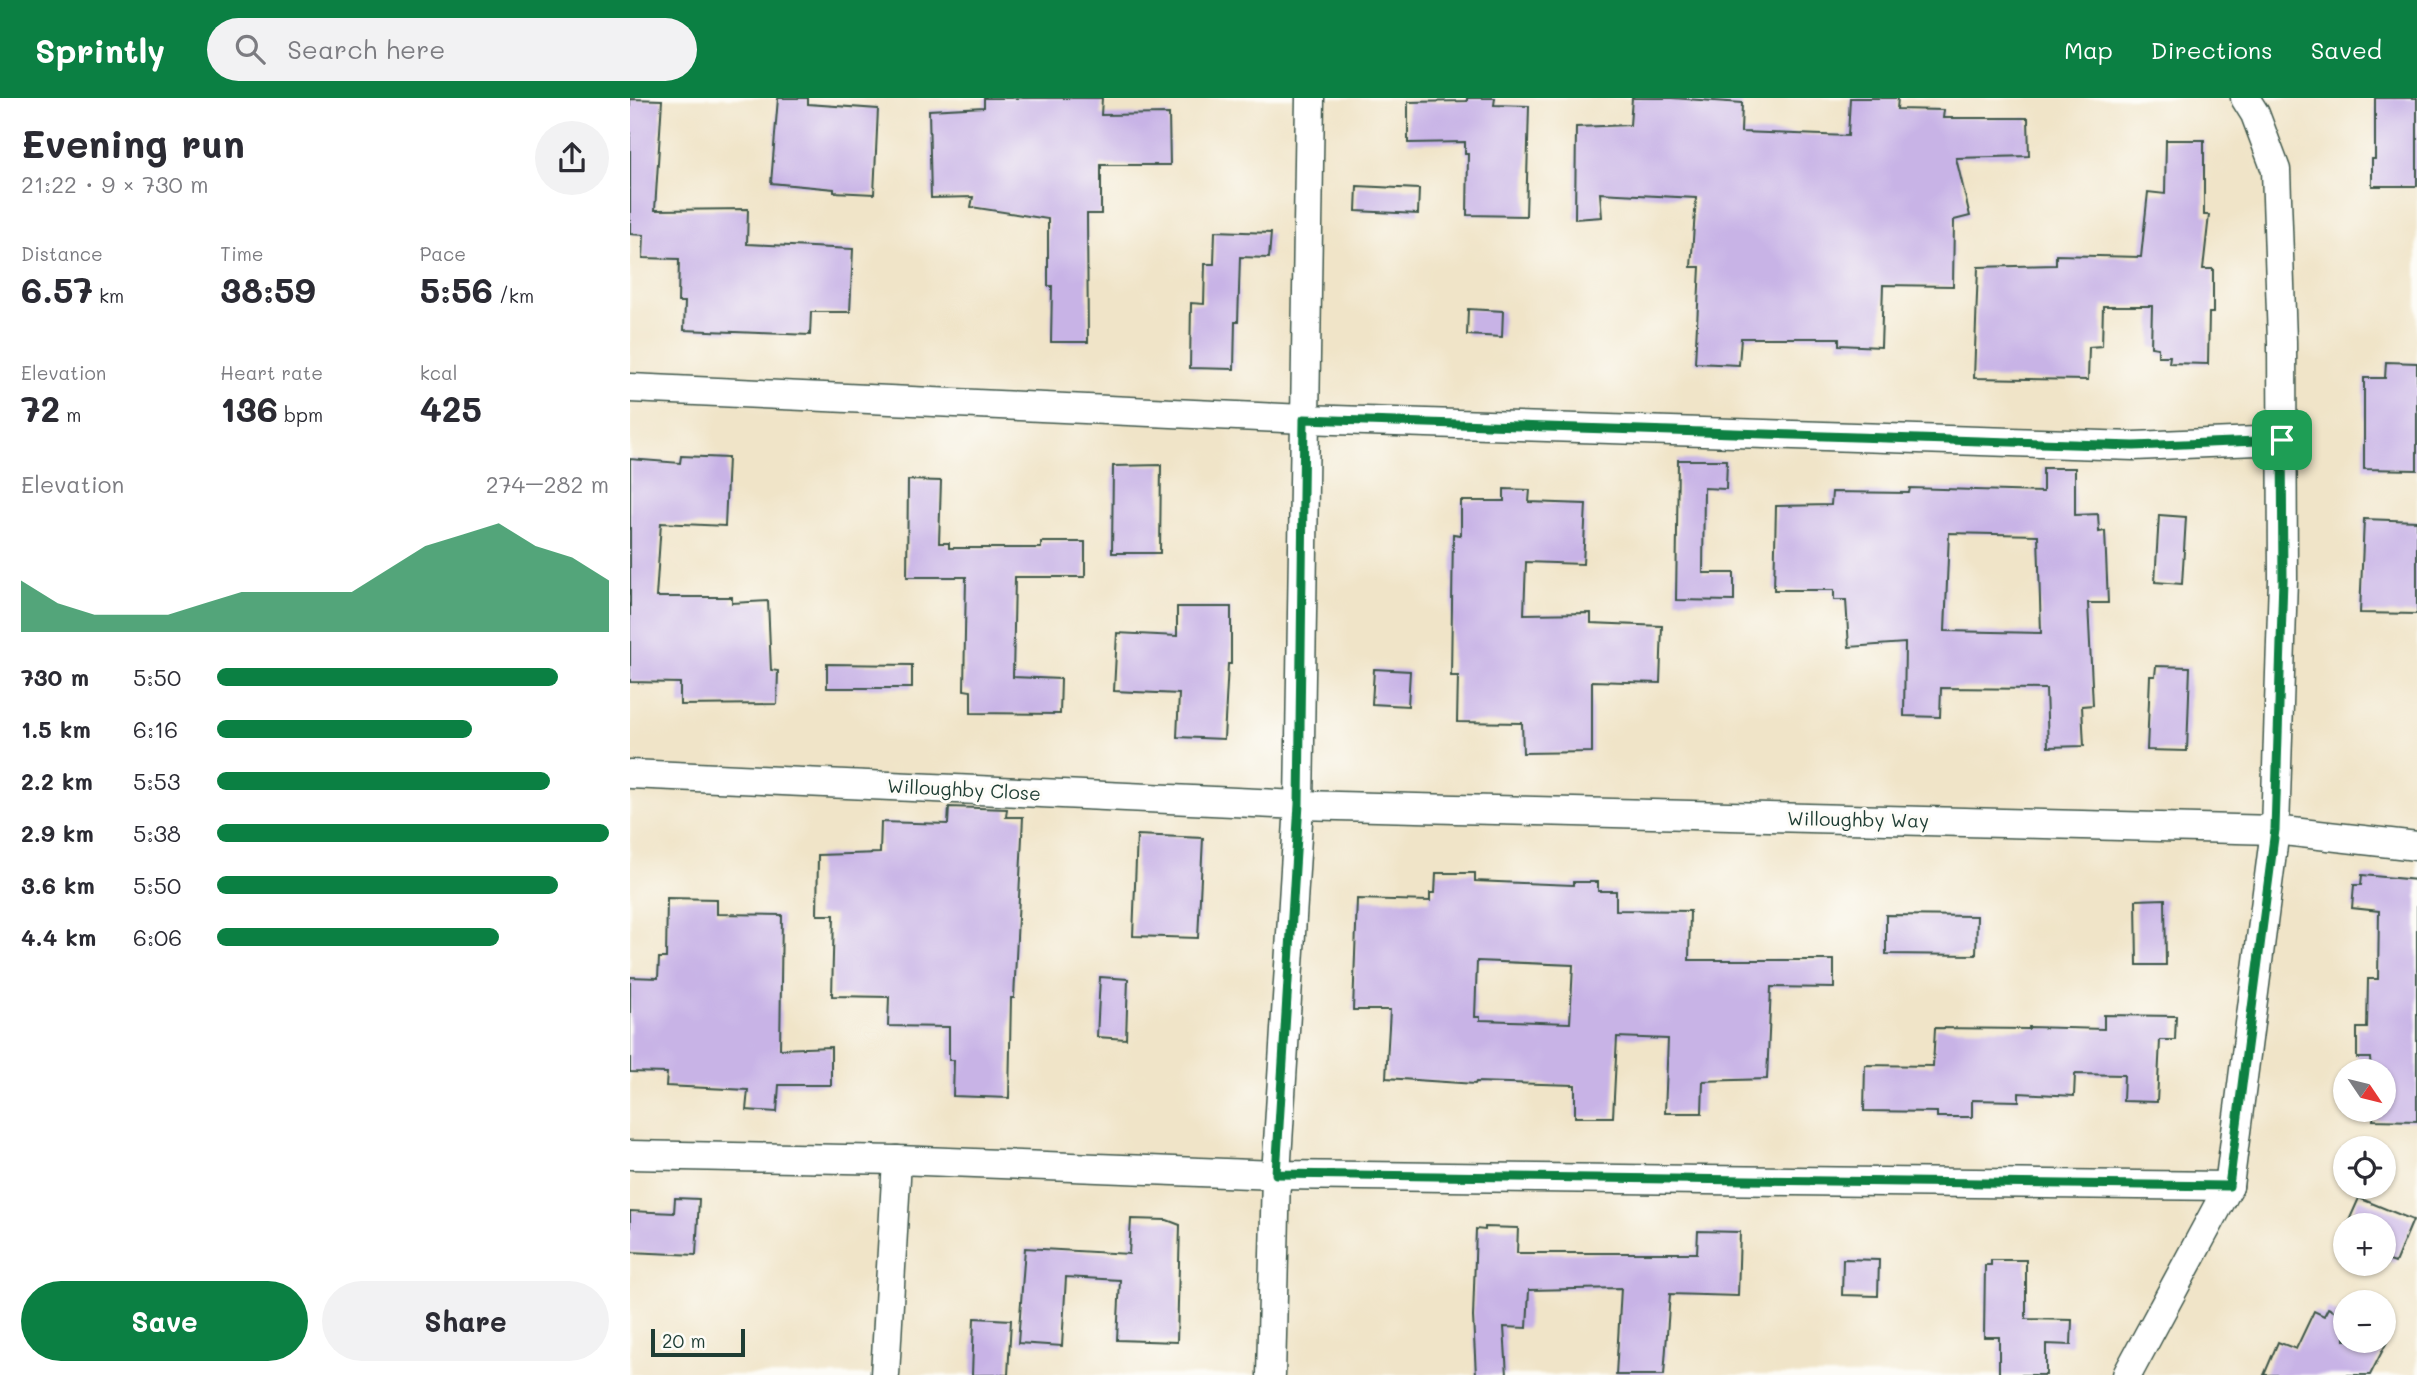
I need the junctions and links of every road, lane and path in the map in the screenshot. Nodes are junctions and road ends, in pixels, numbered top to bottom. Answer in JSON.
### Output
{"nodes":[{"id":1,"x":1310,"y":98,"type":"edge"},
{"id":2,"x":2245,"y":98,"type":"edge"},
{"id":3,"x":630,"y":388,"type":"edge"},
{"id":4,"x":1304,"y":419,"type":"junction"},
{"id":5,"x":2282,"y":440,"type":"junction"},
{"id":6,"x":630,"y":774,"type":"edge"},
{"id":7,"x":1299,"y":804,"type":"junction"},
{"id":8,"x":2275,"y":830,"type":"junction"},
{"id":9,"x":2417,"y":846,"type":"edge"},
{"id":10,"x":630,"y":1155,"type":"edge"},
{"id":11,"x":897,"y":1160,"type":"junction"},
{"id":12,"x":1276,"y":1174,"type":"junction"},
{"id":13,"x":2229,"y":1186,"type":"junction"},
{"id":14,"x":886,"y":1375,"type":"edge"},
{"id":15,"x":1270,"y":1375,"type":"edge"},
{"id":16,"x":2127,"y":1375,"type":"edge"}],
"edges":[{"from":1,"to":4,"type":"street"},
{"from":2,"to":5,"type":"street"},
{"from":3,"to":4,"type":"street"},
{"from":4,"to":5,"type":"street"},
{"from":4,"to":7,"type":"street"},
{"from":5,"to":8,"type":"street"},
{"from":6,"to":7,"type":"street","name":"Willoughby Close"},
{"from":7,"to":8,"type":"street","name":"Willoughby Way"},
{"from":7,"to":12,"type":"street"},
{"from":8,"to":9,"type":"street","name":"Willoughby Way"},
{"from":8,"to":13,"type":"street"},
{"from":10,"to":11,"type":"street"},
{"from":11,"to":12,"type":"street"},
{"from":11,"to":14,"type":"street"},
{"from":12,"to":13,"type":"street"},
{"from":12,"to":15,"type":"street"},
{"from":13,"to":16,"type":"street"}]}
